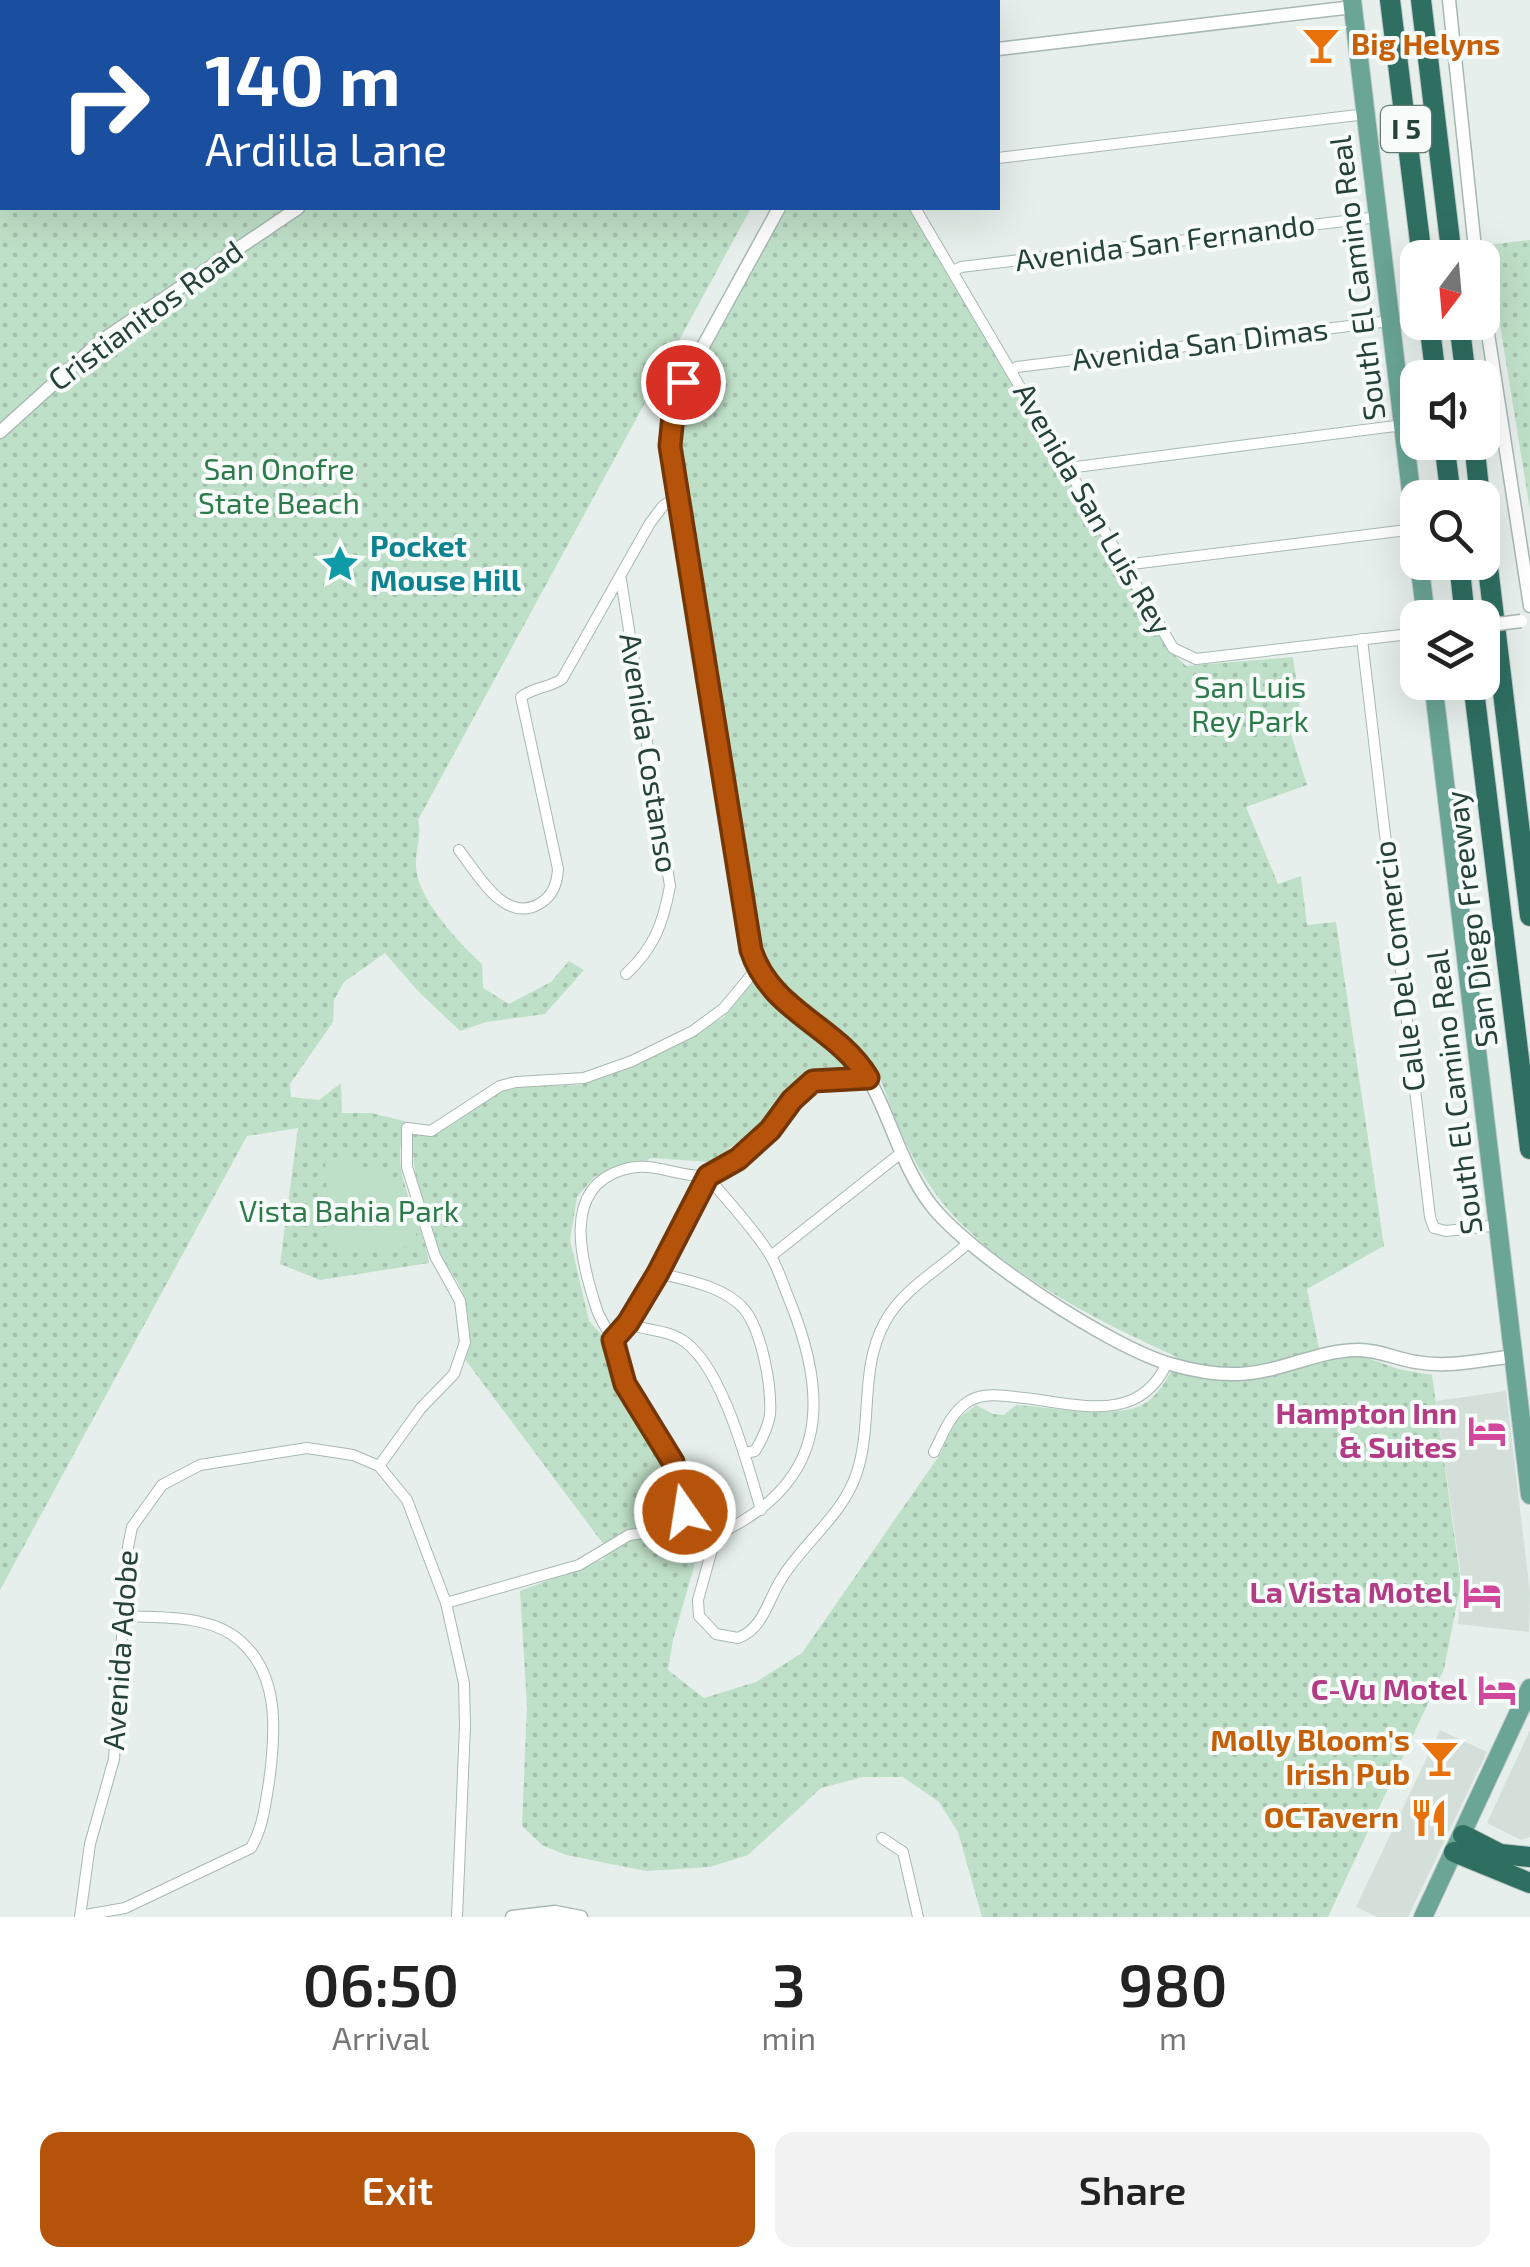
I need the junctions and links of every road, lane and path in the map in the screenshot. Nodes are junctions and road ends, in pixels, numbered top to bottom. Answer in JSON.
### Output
{"nodes":[{"id":1,"x":1390,"y":0,"type":"edge"},
{"id":2,"x":1421,"y":0,"type":"edge"},
{"id":3,"x":1449,"y":0,"type":"edge"},
{"id":4,"x":1352,"y":3,"type":"edge"},
{"id":5,"x":1000,"y":49,"type":"edge"},
{"id":6,"x":1366,"y":114,"type":"junction"},
{"id":7,"x":1000,"y":158,"type":"edge"},
{"id":8,"x":295,"y":210,"type":"edge"},
{"id":9,"x":778,"y":210,"type":"edge"},
{"id":10,"x":916,"y":210,"type":"edge"},
{"id":11,"x":1378,"y":218,"type":"junction"},
{"id":12,"x":1420,"y":240,"type":"edge"},
{"id":13,"x":1450,"y":240,"type":"edge"},
{"id":14,"x":1474,"y":240,"type":"edge"},
{"id":15,"x":953,"y":271,"type":"junction"},
{"id":16,"x":1390,"y":321,"type":"junction"},
{"id":17,"x":1489,"y":340,"type":"edge"},
{"id":18,"x":1011,"y":371,"type":"junction"},
{"id":19,"x":1400,"y":400,"type":"edge"},
{"id":20,"x":1400,"y":424,"type":"edge"},
{"id":21,"x":0,"y":432,"type":"edge"},
{"id":22,"x":1068,"y":468,"type":"junction"},
{"id":23,"x":677,"y":496,"type":"junction"},
{"id":24,"x":1400,"y":531,"type":"edge"},
{"id":25,"x":1125,"y":568,"type":"junction"},
{"id":26,"x":620,"y":579,"type":"junction"},
{"id":27,"x":1489,"y":580,"type":"edge"},
{"id":28,"x":1530,"y":606,"type":"edge"},
{"id":29,"x":1525,"y":621,"type":"edge"},
{"id":30,"x":1500,"y":624,"type":"edge"},
{"id":31,"x":1400,"y":635,"type":"edge"},
{"id":32,"x":1362,"y":639,"type":"junction"},
{"id":33,"x":1436,"y":700,"type":"edge"},
{"id":34,"x":1475,"y":700,"type":"edge"},
{"id":35,"x":459,"y":850,"type":"dead end"},
{"id":36,"x":1530,"y":916,"type":"edge"},
{"id":37,"x":757,"y":968,"type":"junction"},
{"id":38,"x":626,"y":974,"type":"dead end"},
{"id":39,"x":868,"y":1078,"type":"junction"},
{"id":40,"x":1530,"y":1149,"type":"edge"},
{"id":41,"x":901,"y":1153,"type":"junction"},
{"id":42,"x":708,"y":1176,"type":"junction"},
{"id":43,"x":1499,"y":1225,"type":"junction"},
{"id":44,"x":968,"y":1243,"type":"junction"},
{"id":45,"x":771,"y":1256,"type":"junction"},
{"id":46,"x":658,"y":1273,"type":"junction"},
{"id":47,"x":628,"y":1323,"type":"junction"},
{"id":48,"x":613,"y":1340,"type":"junction"},
{"id":49,"x":1514,"y":1356,"type":"junction"},
{"id":50,"x":1167,"y":1363,"type":"junction"},
{"id":51,"x":934,"y":1452,"type":"dead end"},
{"id":52,"x":744,"y":1453,"type":"junction"},
{"id":53,"x":378,"y":1466,"type":"junction"},
{"id":54,"x":1530,"y":1496,"type":"edge"},
{"id":55,"x":762,"y":1510,"type":"junction"},
{"id":56,"x":685,"y":1512,"type":"junction"},
{"id":57,"x":716,"y":1535,"type":"junction"},
{"id":58,"x":446,"y":1603,"type":"junction"},
{"id":59,"x":126,"y":1616,"type":"junction"},
{"id":60,"x":1530,"y":1688,"type":"edge"},
{"id":61,"x":882,"y":1838,"type":"dead end"},
{"id":62,"x":1459,"y":1843,"type":"junction"},
{"id":63,"x":1530,"y":1857,"type":"edge"},
{"id":64,"x":1530,"y":1883,"type":"edge"},
{"id":65,"x":80,"y":1917,"type":"edge"},
{"id":66,"x":457,"y":1917,"type":"edge"},
{"id":67,"x":512,"y":1917,"type":"edge"},
{"id":68,"x":581,"y":1917,"type":"edge"},
{"id":69,"x":918,"y":1917,"type":"edge"},
{"id":70,"x":1423,"y":1917,"type":"edge"}],
"edges":[{"from":1,"to":12,"type":"highway","number":"I 5"},
{"from":2,"to":13,"type":"highway","number":"I 5"},
{"from":3,"to":14,"type":"street"},
{"from":4,"to":5,"type":"street"},
{"from":4,"to":6,"type":"main road","name":"South El Camino Real"},
{"from":6,"to":7,"type":"street"},
{"from":6,"to":11,"type":"main road","name":"South El Camino Real"},
{"from":8,"to":21,"type":"street","name":"Cristianitos Road"},
{"from":9,"to":23,"type":"street"},
{"from":10,"to":15,"type":"street","name":"Avenida San Luis Rey"},
{"from":11,"to":15,"type":"street","name":"Avenida San Fernando"},
{"from":11,"to":16,"type":"main road","name":"South El Camino Real"},
{"from":15,"to":18,"type":"street","name":"Avenida San Luis Rey"},
{"from":16,"to":18,"type":"street","name":"Avenida San Dimas"},
{"from":16,"to":19,"type":"main road","name":"South El Camino Real"},
{"from":17,"to":28,"type":"street"},
{"from":18,"to":22,"type":"street","name":"Avenida San Luis Rey"},
{"from":20,"to":22,"type":"street"},
{"from":22,"to":25,"type":"street","name":"Avenida San Luis Rey"},
{"from":23,"to":26,"type":"street"},
{"from":23,"to":37,"type":"street"},
{"from":24,"to":25,"type":"street"},
{"from":25,"to":32,"type":"street","name":"Avenida San Luis Rey"},
{"from":26,"to":35,"type":"street"},
{"from":26,"to":38,"type":"street","name":"Avenida Costanso"},
{"from":27,"to":36,"type":"highway","name":"San Diego Freeway"},
{"from":29,"to":30,"type":"street","bridge":true},
{"from":31,"to":32,"type":"street","name":"Avenida San Luis Rey"},
{"from":32,"to":43,"type":"street","name":"Calle Del Comercio"},
{"from":33,"to":43,"type":"main road","name":"South El Camino Real"},
{"from":34,"to":40,"type":"highway","name":"San Diego Freeway"},
{"from":37,"to":39,"type":"street"},
{"from":37,"to":53,"type":"street"},
{"from":39,"to":41,"type":"street"},
{"from":39,"to":42,"type":"street"},
{"from":41,"to":44,"type":"street"},
{"from":41,"to":45,"type":"street"},
{"from":42,"to":45,"type":"street"},
{"from":42,"to":46,"type":"street"},
{"from":42,"to":48,"type":"street"},
{"from":43,"to":49,"type":"main road","name":"South El Camino Real"},
{"from":44,"to":50,"type":"street"},
{"from":44,"to":57,"type":"street"},
{"from":45,"to":55,"type":"street"},
{"from":46,"to":47,"type":"street"},
{"from":46,"to":52,"type":"street"},
{"from":47,"to":48,"type":"street"},
{"from":47,"to":52,"type":"street"},
{"from":48,"to":56,"type":"street"},
{"from":49,"to":50,"type":"street"},
{"from":49,"to":54,"type":"main road","name":"South El Camino Real"},
{"from":50,"to":51,"type":"street"},
{"from":52,"to":55,"type":"street"},
{"from":53,"to":58,"type":"street"},
{"from":53,"to":59,"type":"street","name":"Avenida Adobe"},
{"from":55,"to":57,"type":"street"},
{"from":56,"to":57,"type":"street"},
{"from":56,"to":58,"type":"street"},
{"from":58,"to":66,"type":"street"},
{"from":59,"to":65,"type":"street","name":"Avenida Adobe"},
{"from":59,"to":65,"type":"street"},
{"from":60,"to":62,"type":"main road"},
{"from":61,"to":69,"type":"street"},
{"from":62,"to":63,"type":"highway"},
{"from":62,"to":64,"type":"highway"},
{"from":62,"to":70,"type":"main road"},
{"from":67,"to":68,"type":"street"}]}
